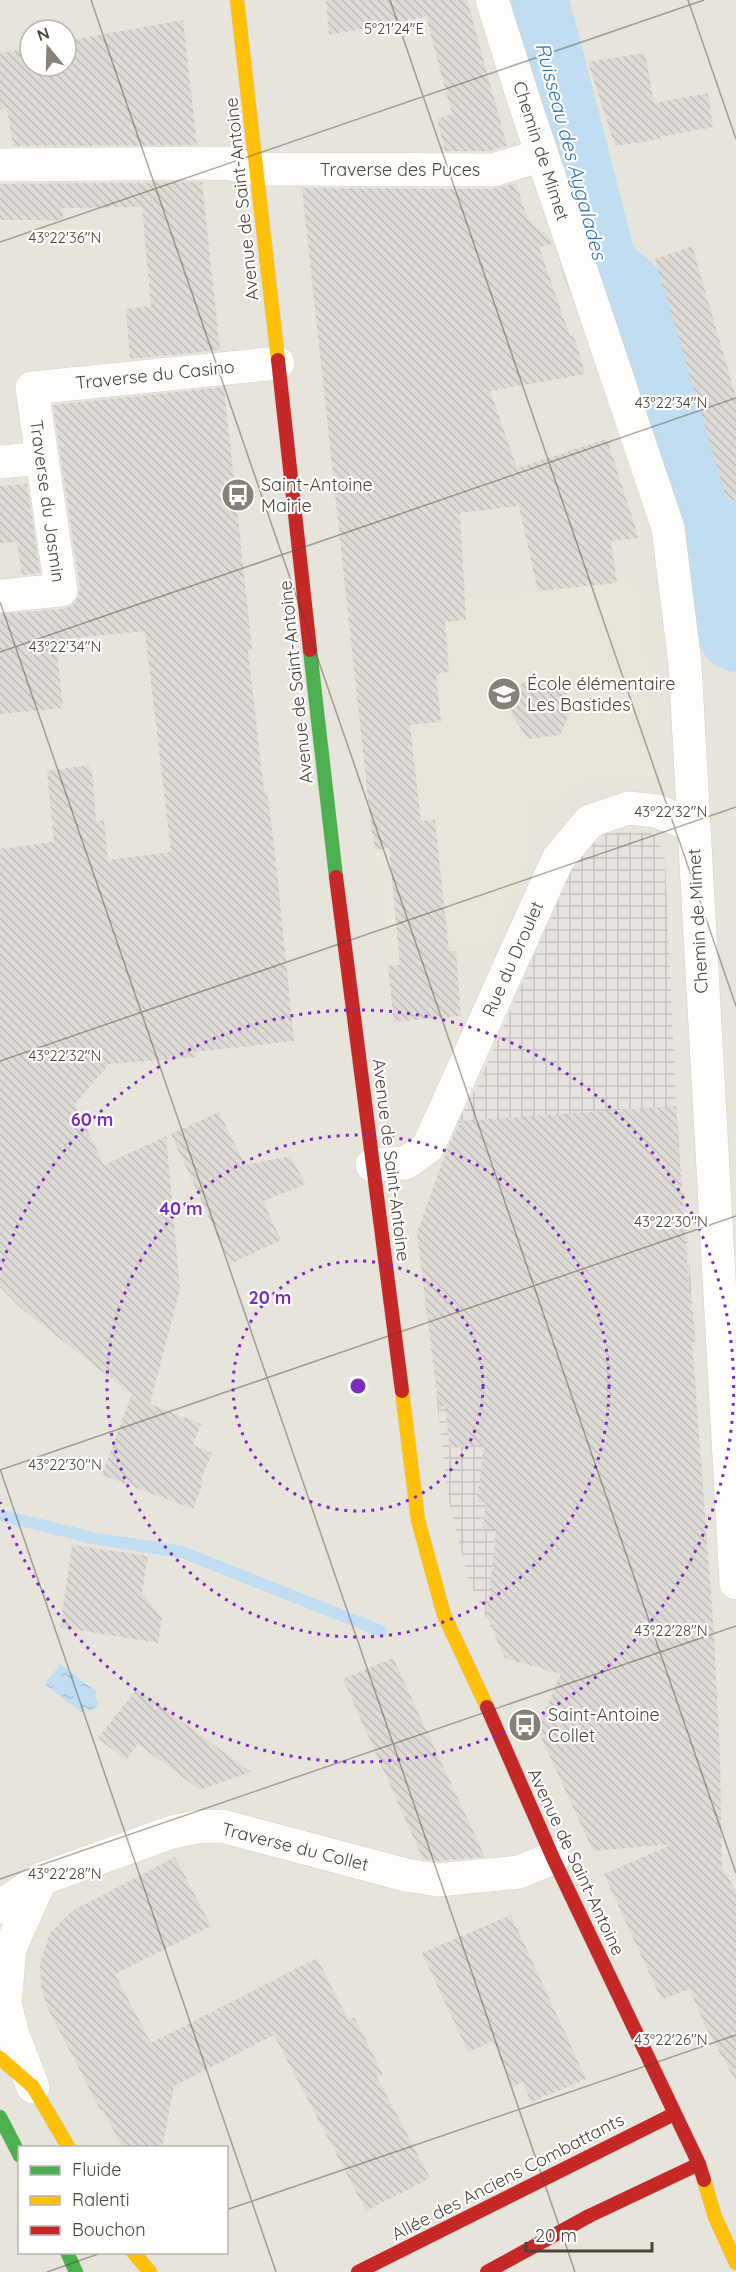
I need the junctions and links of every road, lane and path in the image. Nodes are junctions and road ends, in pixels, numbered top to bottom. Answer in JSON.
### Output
{"nodes":[{"id":1,"x":237,"y":0,"type":"edge"},
{"id":2,"x":492,"y":0,"type":"edge"},
{"id":3,"x":542,"y":155,"type":"junction"},
{"id":4,"x":0,"y":165,"type":"edge"},
{"id":5,"x":256,"y":168,"type":"junction"},
{"id":6,"x":278,"y":363,"type":"junction"},
{"id":7,"x":32,"y":388,"type":"joint"},
{"id":8,"x":42,"y":458,"type":"junction"},
{"id":9,"x":0,"y":462,"type":"edge"},
{"id":10,"x":0,"y":596,"type":"edge"},
{"id":11,"x":693,"y":826,"type":"junction"},
{"id":12,"x":372,"y":1165,"type":"junction"},
{"id":13,"x":736,"y":1583,"type":"edge"},
{"id":14,"x":553,"y":1858,"type":"junction"},
{"id":15,"x":41,"y":1879,"type":"junction"},
{"id":16,"x":0,"y":1907,"type":"edge"},
{"id":17,"x":0,"y":2058,"type":"edge"},
{"id":18,"x":33,"y":2087,"type":"junction"},
{"id":19,"x":674,"y":2114,"type":"junction"},
{"id":20,"x":0,"y":2117,"type":"edge"},
{"id":21,"x":68,"y":2146,"type":"edge"},
{"id":22,"x":18,"y":2152,"type":"edge"},
{"id":23,"x":699,"y":2164,"type":"junction"},
{"id":24,"x":67,"y":2254,"type":"edge"},
{"id":25,"x":134,"y":2254,"type":"edge"},
{"id":26,"x":736,"y":2263,"type":"edge"},
{"id":27,"x":76,"y":2272,"type":"edge"},
{"id":28,"x":150,"y":2272,"type":"edge"},
{"id":29,"x":358,"y":2272,"type":"edge"},
{"id":30,"x":487,"y":2272,"type":"edge"}],
"edges":[{"from":1,"to":5,"type":"main road","name":"Avenue de Saint-Antoine"},
{"from":2,"to":3,"type":"street","name":"Chemin de Mimet"},
{"from":3,"to":5,"type":"street","name":"Traverse des Puces"},
{"from":3,"to":11,"type":"street","name":"Chemin de Mimet"},
{"from":4,"to":5,"type":"street","name":"Traverse des Puces"},
{"from":5,"to":6,"type":"main road","name":"Avenue de Saint-Antoine"},
{"from":6,"to":7,"type":"street","name":"Traverse du Casino"},
{"from":6,"to":12,"type":"main road","name":"Avenue de Saint-Antoine"},
{"from":7,"to":8,"type":"street","name":"Traverse du Jasmin"},
{"from":8,"to":9,"type":"street"},
{"from":8,"to":10,"type":"street","name":"Traverse du Jasmin"},
{"from":11,"to":12,"type":"street","name":"Rue du Droulet"},
{"from":11,"to":13,"type":"street","name":"Chemin de Mimet"},
{"from":12,"to":14,"type":"main road","name":"Avenue de Saint-Antoine"},
{"from":14,"to":15,"type":"street","name":"Traverse du Collet"},
{"from":14,"to":19,"type":"main road","name":"Avenue de Saint-Antoine"},
{"from":15,"to":16,"type":"street","name":"Traverse du Collet"},
{"from":15,"to":18,"type":"street"},
{"from":17,"to":18,"type":"main road"},
{"from":18,"to":21,"type":"main road"},
{"from":19,"to":23,"type":"main road","name":"Avenue de Saint-Antoine"},
{"from":19,"to":29,"type":"main road","name":"Allée des Anciens Combattants"},
{"from":20,"to":22,"type":"main road"},
{"from":23,"to":26,"type":"main road","name":"Avenue de Saint-Antoine"},
{"from":23,"to":30,"type":"main road"},
{"from":24,"to":27,"type":"main road"},
{"from":25,"to":28,"type":"main road"}]}
